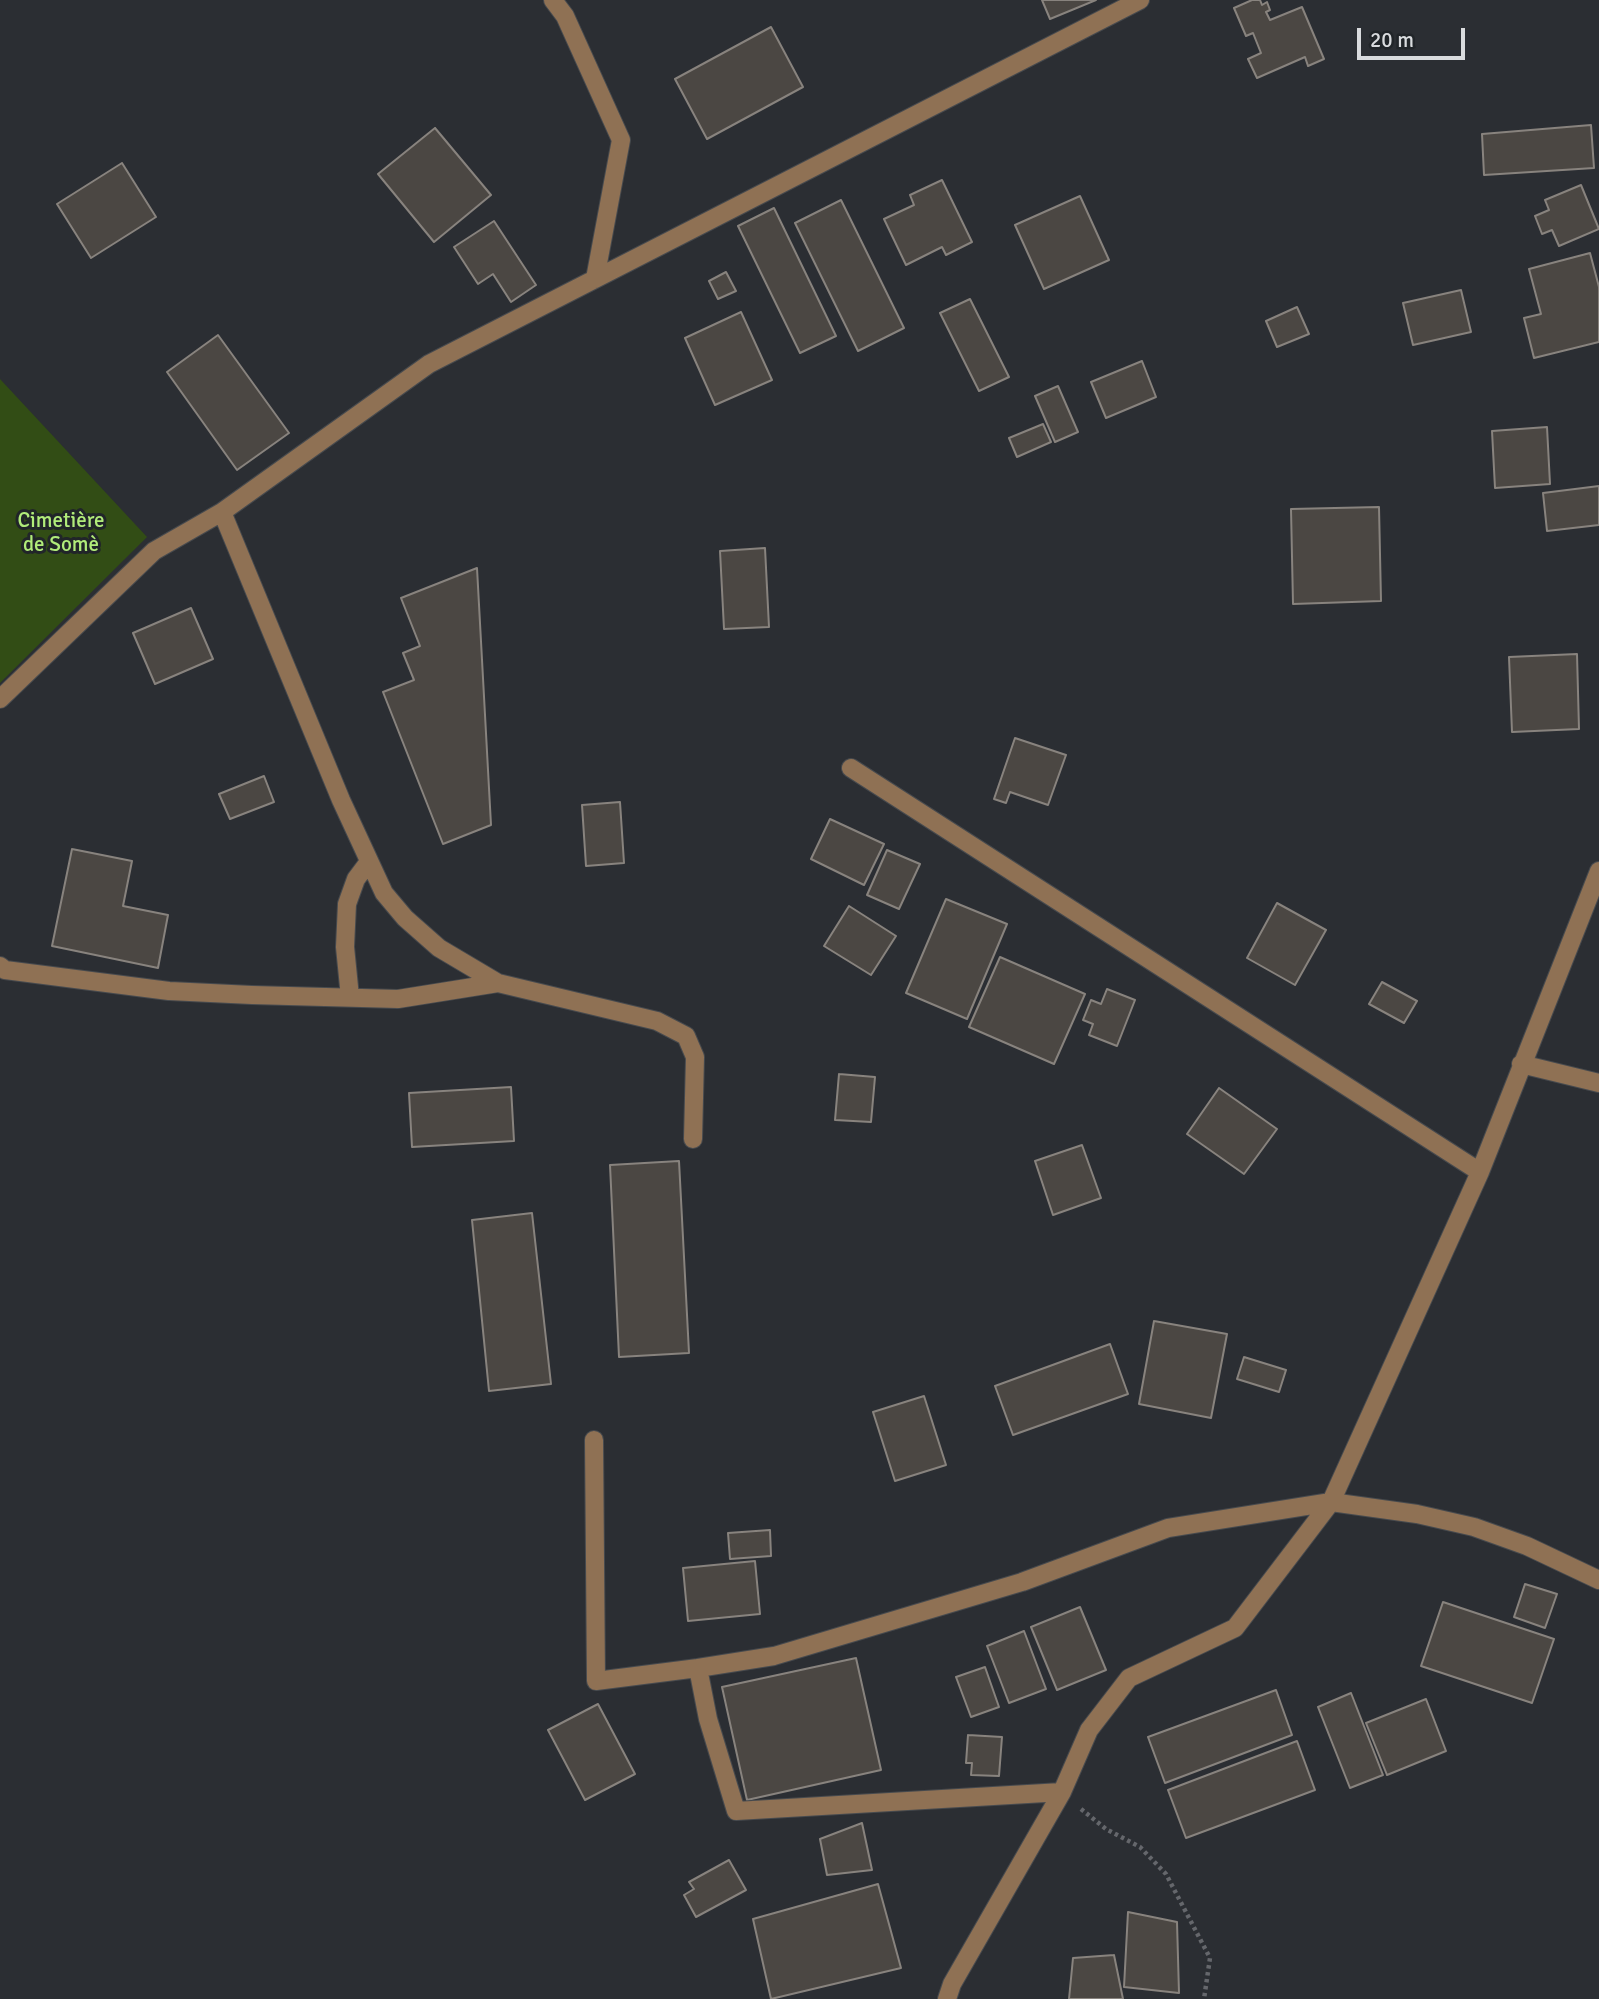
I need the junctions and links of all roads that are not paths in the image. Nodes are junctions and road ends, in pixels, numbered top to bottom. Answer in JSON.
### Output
{"nodes":[{"id":1,"x":553,"y":0,"type":"edge"},
{"id":2,"x":1140,"y":0,"type":"edge"},
{"id":3,"x":595,"y":279,"type":"junction"},
{"id":4,"x":222,"y":512,"type":"junction"},
{"id":5,"x":0,"y":699,"type":"edge"},
{"id":6,"x":851,"y":768,"type":"dead end"},
{"id":7,"x":368,"y":863,"type":"junction"},
{"id":8,"x":1599,"y":870,"type":"edge"},
{"id":9,"x":0,"y":966,"type":"edge"},
{"id":10,"x":498,"y":984,"type":"junction"},
{"id":11,"x":351,"y":997,"type":"junction"},
{"id":12,"x":1521,"y":1064,"type":"junction"},
{"id":13,"x":1599,"y":1083,"type":"edge"},
{"id":14,"x":693,"y":1139,"type":"dead end"},
{"id":15,"x":1480,"y":1172,"type":"junction"},
{"id":16,"x":594,"y":1440,"type":"dead end"},
{"id":17,"x":1331,"y":1502,"type":"junction"},
{"id":18,"x":1599,"y":1580,"type":"edge"},
{"id":19,"x":698,"y":1668,"type":"junction"},
{"id":20,"x":1062,"y":1792,"type":"junction"},
{"id":21,"x":947,"y":1999,"type":"edge"}],
"edges":[{"from":1,"to":3,"type":"street"},
{"from":2,"to":3,"type":"street"},
{"from":3,"to":4,"type":"street"},
{"from":4,"to":5,"type":"street"},
{"from":4,"to":7,"type":"street"},
{"from":6,"to":15,"type":"street"},
{"from":7,"to":10,"type":"street"},
{"from":7,"to":11,"type":"street"},
{"from":8,"to":12,"type":"street"},
{"from":9,"to":11,"type":"street"},
{"from":10,"to":11,"type":"street"},
{"from":10,"to":14,"type":"street"},
{"from":12,"to":13,"type":"street"},
{"from":12,"to":15,"type":"street"},
{"from":15,"to":17,"type":"street"},
{"from":16,"to":19,"type":"street"},
{"from":17,"to":18,"type":"street"},
{"from":17,"to":19,"type":"street"},
{"from":17,"to":20,"type":"street"},
{"from":19,"to":20,"type":"street"},
{"from":20,"to":21,"type":"street"}]}
